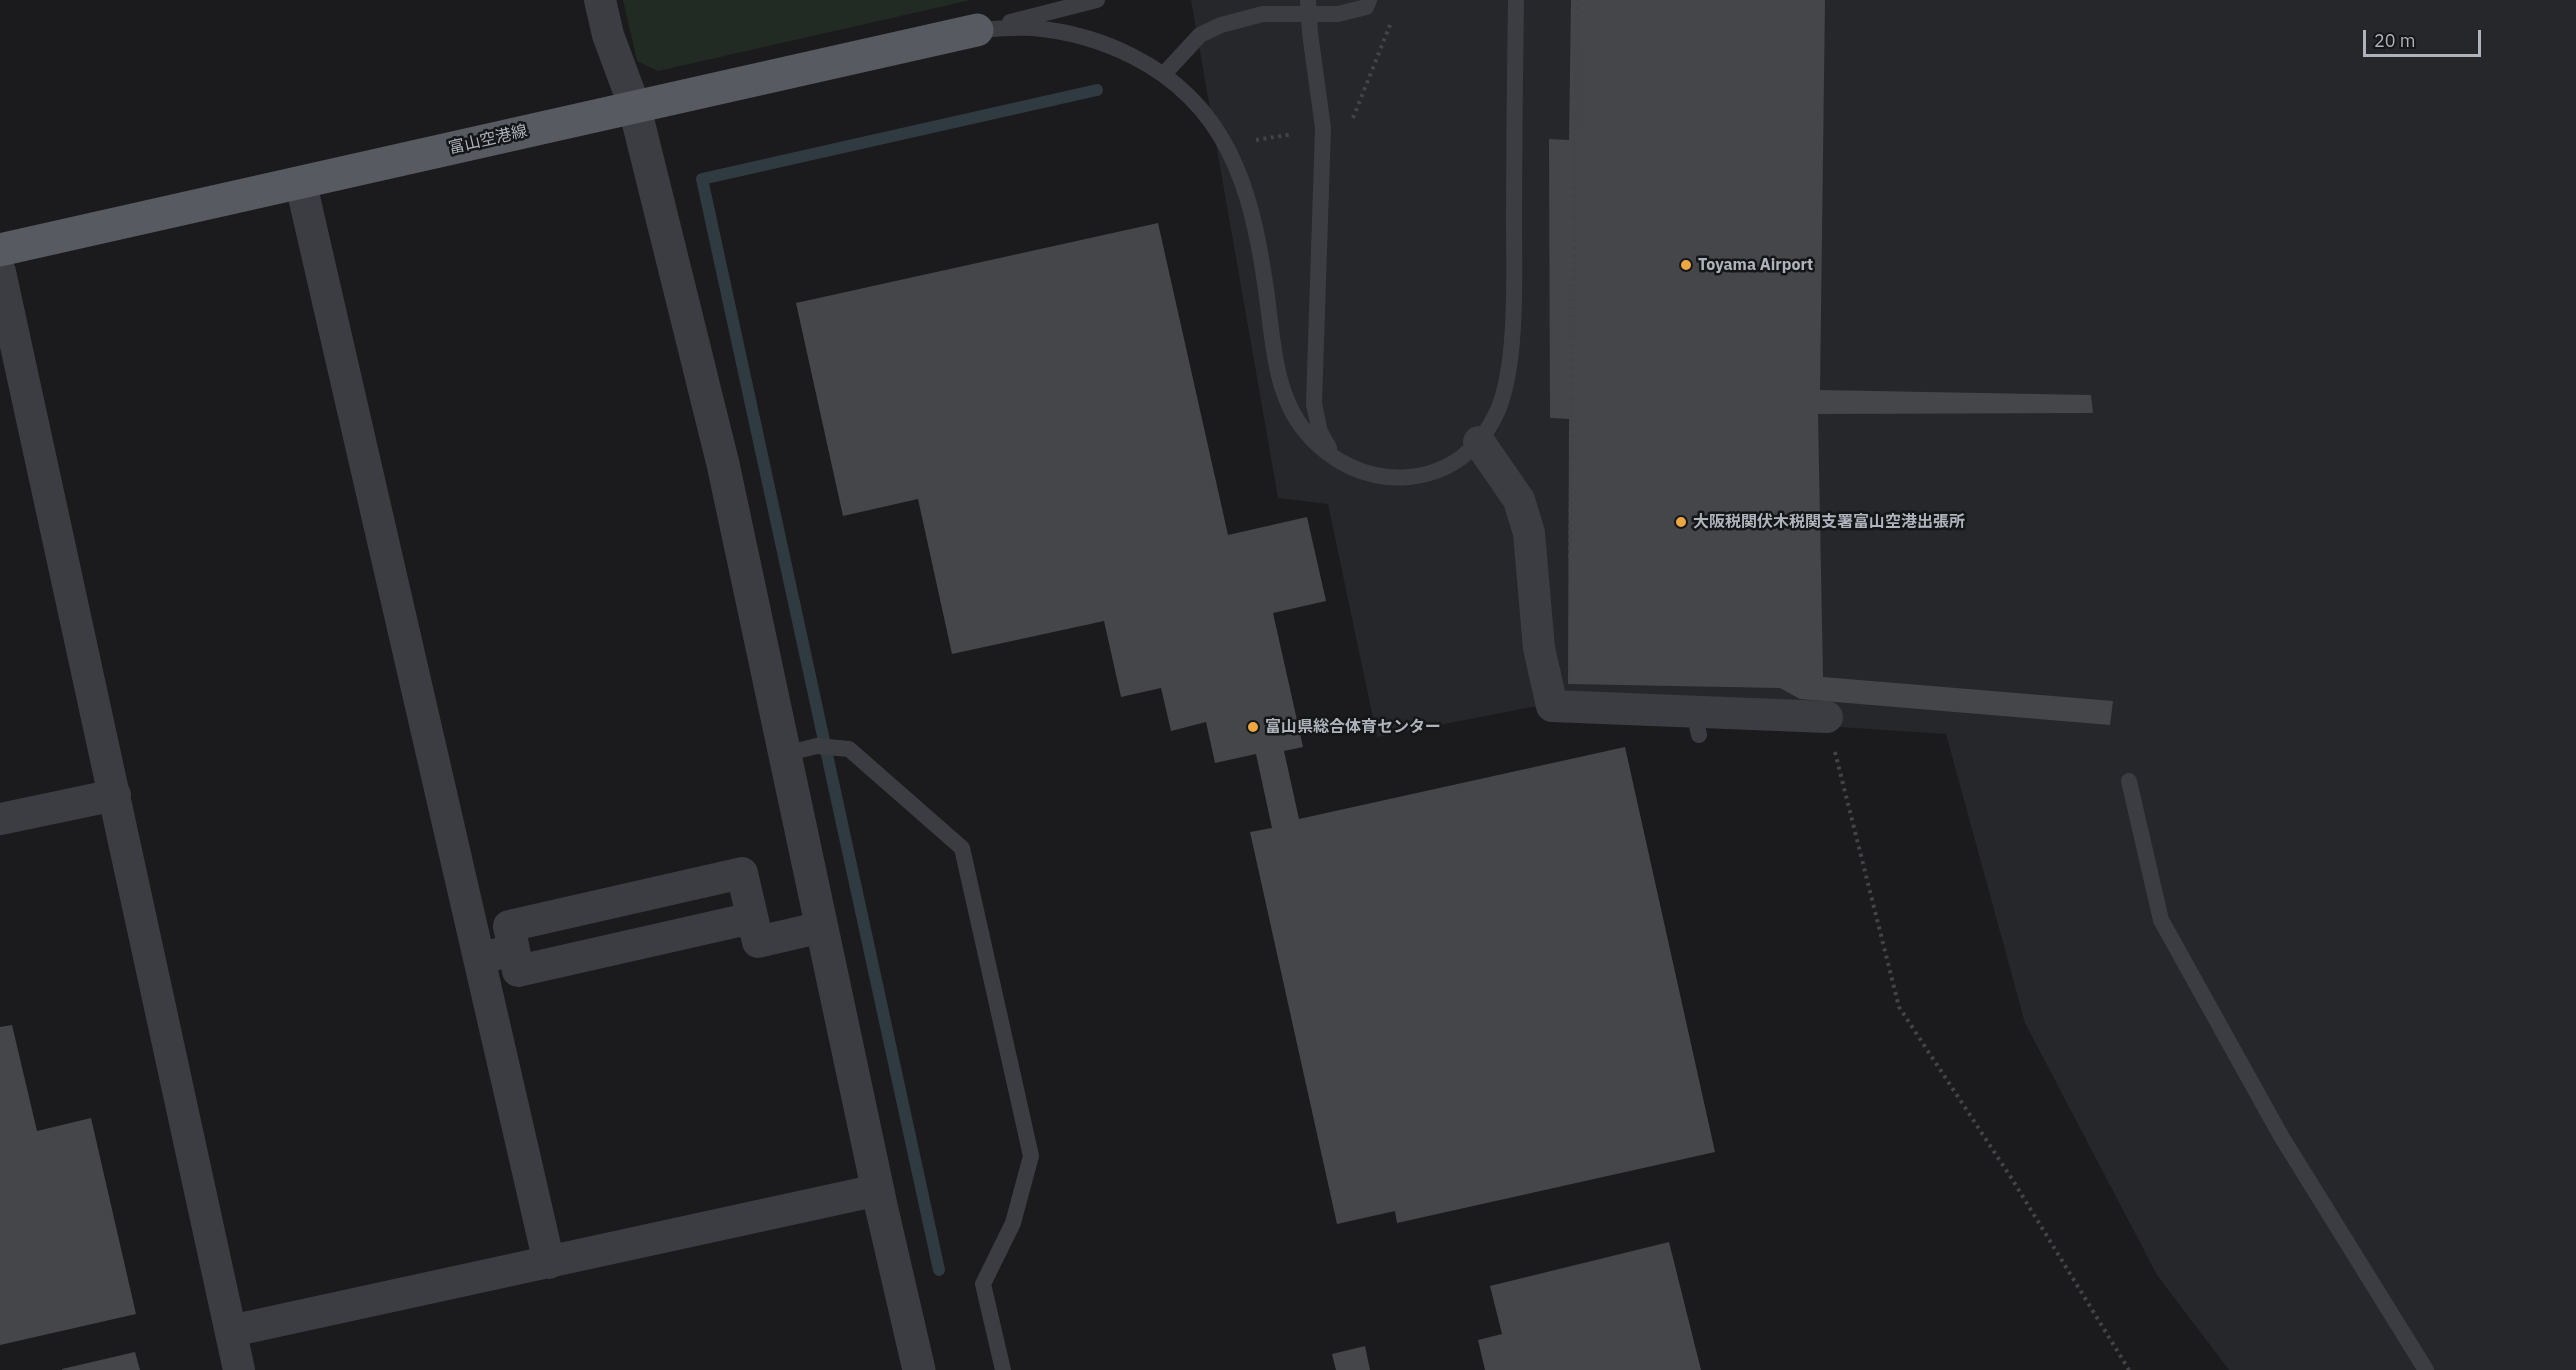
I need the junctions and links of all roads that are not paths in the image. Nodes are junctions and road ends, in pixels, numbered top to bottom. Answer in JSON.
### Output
{"nodes":[{"id":1,"x":600,"y":0,"type":"edge"},
{"id":2,"x":1097,"y":0,"type":"edge"},
{"id":3,"x":1369,"y":0,"type":"edge"},
{"id":4,"x":1516,"y":0,"type":"edge"},
{"id":5,"x":1309,"y":7,"type":"edge"},
{"id":6,"x":977,"y":30,"type":"junction"},
{"id":7,"x":1165,"y":73,"type":"junction"},
{"id":8,"x":634,"y":105,"type":"junction"},
{"id":9,"x":301,"y":184,"type":"junction"},
{"id":10,"x":0,"y":250,"type":"edge"},
{"id":11,"x":0,"y":272,"type":"edge"},
{"id":12,"x":1479,"y":442,"type":"junction"},
{"id":13,"x":1349,"y":467,"type":"junction"},
{"id":14,"x":1827,"y":717,"type":"road end"},
{"id":15,"x":784,"y":754,"type":"junction"},
{"id":16,"x":2129,"y":781,"type":"dead end"},
{"id":17,"x":116,"y":795,"type":"junction"},
{"id":18,"x":0,"y":819,"type":"edge"},
{"id":19,"x":752,"y":918,"type":"junction"},
{"id":20,"x":822,"y":927,"type":"junction"},
{"id":21,"x":514,"y":950,"type":"junction"},
{"id":22,"x":481,"y":958,"type":"junction"},
{"id":23,"x":878,"y":1190,"type":"junction"},
{"id":24,"x":549,"y":1263,"type":"junction"},
{"id":25,"x":231,"y":1331,"type":"junction"},
{"id":26,"x":239,"y":1370,"type":"edge"},
{"id":27,"x":920,"y":1370,"type":"edge"},
{"id":28,"x":1003,"y":1370,"type":"edge"},
{"id":29,"x":2426,"y":1370,"type":"edge"}],
"edges":[{"from":1,"to":8,"type":"street"},
{"from":2,"to":6,"type":"lane"},
{"from":3,"to":5,"type":"lane"},
{"from":4,"to":12,"type":"lane"},
{"from":5,"to":7,"type":"lane"},
{"from":5,"to":13,"type":"lane"},
{"from":6,"to":7,"type":"lane"},
{"from":6,"to":8,"type":"main road","name":"富山空港線"},
{"from":7,"to":13,"type":"lane"},
{"from":8,"to":9,"type":"main road","name":"富山空港線"},
{"from":8,"to":15,"type":"street"},
{"from":9,"to":10,"type":"main road","name":"富山空港線"},
{"from":9,"to":22,"type":"street"},
{"from":11,"to":17,"type":"street"},
{"from":12,"to":13,"type":"lane"},
{"from":12,"to":14,"type":"street"},
{"from":15,"to":20,"type":"street"},
{"from":15,"to":28,"type":"lane"},
{"from":16,"to":29,"type":"lane"},
{"from":17,"to":18,"type":"street"},
{"from":17,"to":25,"type":"street"},
{"from":19,"to":20,"type":"street"},
{"from":19,"to":21,"type":"street"},
{"from":19,"to":21,"type":"street"},
{"from":20,"to":23,"type":"street"},
{"from":21,"to":22,"type":"street"},
{"from":22,"to":24,"type":"street"},
{"from":23,"to":24,"type":"street"},
{"from":23,"to":27,"type":"street"},
{"from":24,"to":25,"type":"street"},
{"from":25,"to":26,"type":"street"}]}
